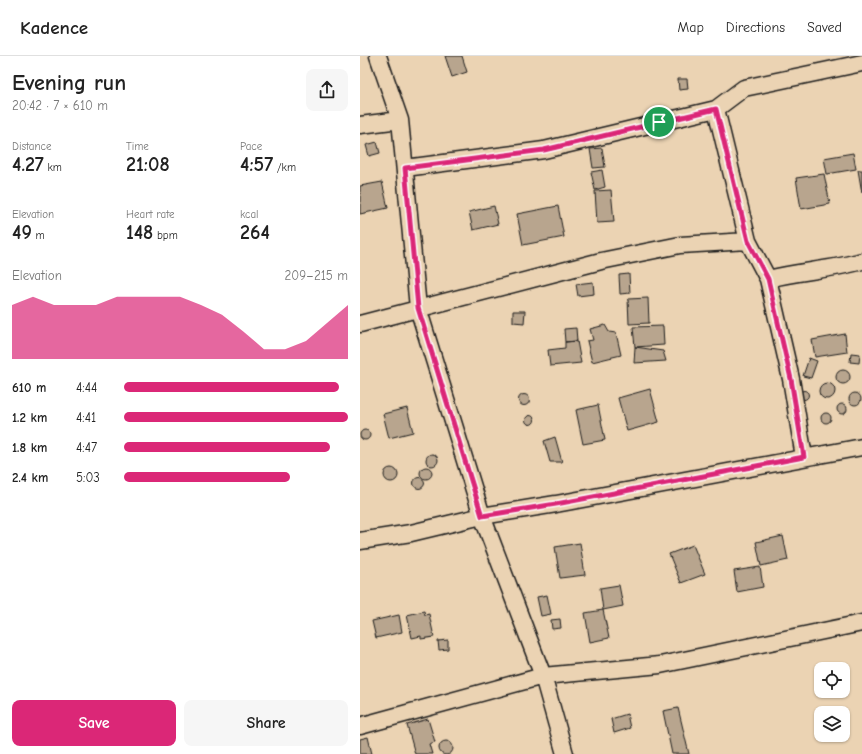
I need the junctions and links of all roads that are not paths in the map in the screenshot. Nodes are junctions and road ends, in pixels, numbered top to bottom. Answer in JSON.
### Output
{"nodes":[{"id":1,"x":378,"y":56,"type":"edge"},
{"id":2,"x":862,"y":63,"type":"edge"},
{"id":3,"x":716,"y":109,"type":"junction"},
{"id":4,"x":400,"y":120,"type":"junction"},
{"id":5,"x":360,"y":125,"type":"edge"},
{"id":6,"x":405,"y":168,"type":"junction"},
{"id":7,"x":748,"y":241,"type":"junction"},
{"id":8,"x":862,"y":261,"type":"edge"},
{"id":9,"x":768,"y":279,"type":"junction"},
{"id":10,"x":418,"y":308,"type":"junction"},
{"id":11,"x":360,"y":324,"type":"edge"},
{"id":12,"x":862,"y":447,"type":"edge"},
{"id":13,"x":804,"y":457,"type":"junction"},
{"id":14,"x":482,"y":516,"type":"junction"},
{"id":15,"x":360,"y":541,"type":"edge"},
{"id":16,"x":862,"y":623,"type":"edge"},
{"id":17,"x":543,"y":676,"type":"junction"},
{"id":18,"x":360,"y":726,"type":"edge"},
{"id":19,"x":565,"y":754,"type":"edge"}],
"edges":[{"from":1,"to":4,"type":"street"},
{"from":2,"to":3,"type":"street"},
{"from":3,"to":6,"type":"street"},
{"from":3,"to":7,"type":"street"},
{"from":4,"to":5,"type":"street"},
{"from":4,"to":6,"type":"street"},
{"from":6,"to":10,"type":"street"},
{"from":7,"to":9,"type":"street"},
{"from":7,"to":10,"type":"street"},
{"from":8,"to":9,"type":"street"},
{"from":9,"to":13,"type":"street"},
{"from":10,"to":11,"type":"street"},
{"from":10,"to":14,"type":"street"},
{"from":12,"to":13,"type":"street"},
{"from":13,"to":14,"type":"street"},
{"from":14,"to":15,"type":"street"},
{"from":14,"to":17,"type":"street"},
{"from":16,"to":17,"type":"street"},
{"from":17,"to":18,"type":"street"},
{"from":17,"to":19,"type":"street"}]}
